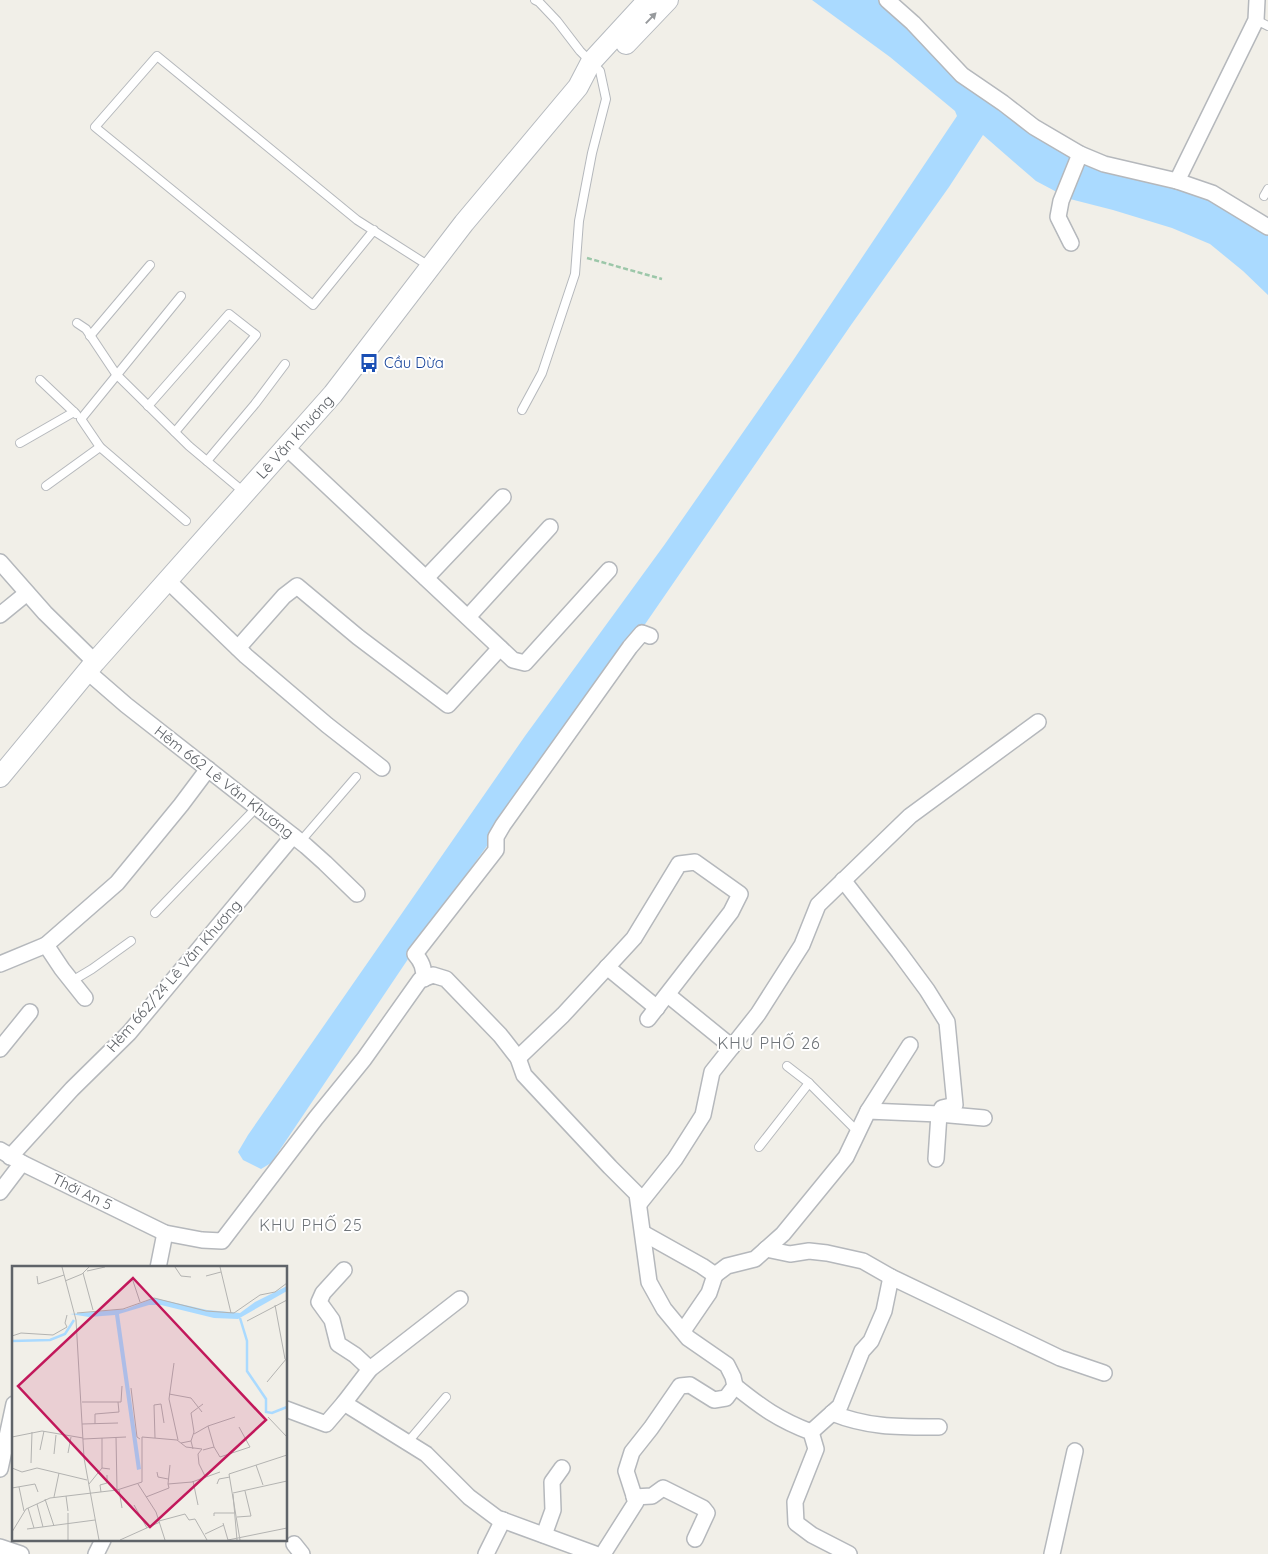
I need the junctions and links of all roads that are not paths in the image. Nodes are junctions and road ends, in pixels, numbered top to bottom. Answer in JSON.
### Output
{"nodes":[{"id":1,"x":535,"y":0,"type":"edge"},
{"id":2,"x":648,"y":0,"type":"edge"},
{"id":3,"x":668,"y":0,"type":"edge"},
{"id":4,"x":887,"y":0,"type":"edge"},
{"id":5,"x":1257,"y":0,"type":"edge"},
{"id":6,"x":1262,"y":0,"type":"edge"},
{"id":7,"x":1268,"y":3,"type":"edge"},
{"id":8,"x":1262,"y":23,"type":"edge"},
{"id":9,"x":596,"y":67,"type":"junction"},
{"id":10,"x":1079,"y":155,"type":"junction"},
{"id":11,"x":1176,"y":181,"type":"junction"},
{"id":12,"x":1268,"y":227,"type":"edge"},
{"id":13,"x":374,"y":230,"type":"junction"},
{"id":14,"x":1071,"y":243,"type":"dead end"},
{"id":15,"x":150,"y":265,"type":"dead end"},
{"id":16,"x":431,"y":267,"type":"junction"},
{"id":17,"x":181,"y":296,"type":"dead end"},
{"id":18,"x":77,"y":323,"type":"dead end"},
{"id":19,"x":90,"y":336,"type":"junction"},
{"id":20,"x":285,"y":364,"type":"dead end"},
{"id":21,"x":116,"y":374,"type":"junction"},
{"id":22,"x":40,"y":380,"type":"dead end"},
{"id":23,"x":148,"y":406,"type":"junction"},
{"id":24,"x":522,"y":410,"type":"dead end"},
{"id":25,"x":74,"y":412,"type":"junction"},
{"id":26,"x":81,"y":419,"type":"junction"},
{"id":27,"x":175,"y":432,"type":"junction"},
{"id":28,"x":20,"y":443,"type":"dead end"},
{"id":29,"x":100,"y":447,"type":"junction"},
{"id":30,"x":286,"y":447,"type":"junction"},
{"id":31,"x":207,"y":461,"type":"junction"},
{"id":32,"x":46,"y":486,"type":"dead end"},
{"id":33,"x":245,"y":493,"type":"junction"},
{"id":34,"x":503,"y":497,"type":"dead end"},
{"id":35,"x":186,"y":522,"type":"dead end"},
{"id":36,"x":550,"y":527,"type":"dead end"},
{"id":37,"x":0,"y":562,"type":"edge"},
{"id":38,"x":610,"y":570,"type":"dead end"},
{"id":39,"x":426,"y":578,"type":"junction"},
{"id":40,"x":167,"y":580,"type":"junction"},
{"id":41,"x":27,"y":593,"type":"junction"},
{"id":42,"x":0,"y":615,"type":"edge"},
{"id":43,"x":468,"y":617,"type":"junction"},
{"id":44,"x":650,"y":636,"type":"dead end"},
{"id":45,"x":238,"y":648,"type":"junction"},
{"id":46,"x":500,"y":648,"type":"junction"},
{"id":47,"x":91,"y":667,"type":"junction"},
{"id":48,"x":1038,"y":722,"type":"dead end"},
{"id":49,"x":382,"y":768,"type":"dead end"},
{"id":50,"x":208,"y":769,"type":"junction"},
{"id":51,"x":0,"y":777,"type":"edge"},
{"id":52,"x":356,"y":777,"type":"dead end"},
{"id":53,"x":257,"y":807,"type":"junction"},
{"id":54,"x":296,"y":839,"type":"junction"},
{"id":55,"x":843,"y":880,"type":"junction"},
{"id":56,"x":357,"y":894,"type":"dead end"},
{"id":57,"x":156,"y":913,"type":"dead end"},
{"id":58,"x":130,"y":941,"type":"dead end"},
{"id":59,"x":46,"y":945,"type":"junction"},
{"id":60,"x":0,"y":964,"type":"edge"},
{"id":61,"x":607,"y":967,"type":"junction"},
{"id":62,"x":424,"y":979,"type":"junction"},
{"id":63,"x":72,"y":981,"type":"junction"},
{"id":64,"x":668,"y":995,"type":"junction"},
{"id":65,"x":85,"y":998,"type":"dead end"},
{"id":66,"x":30,"y":1012,"type":"dead end"},
{"id":67,"x":910,"y":1045,"type":"dead end"},
{"id":68,"x":732,"y":1047,"type":"junction"},
{"id":69,"x":0,"y":1049,"type":"edge"},
{"id":70,"x":518,"y":1058,"type":"junction"},
{"id":71,"x":787,"y":1066,"type":"dead end"},
{"id":72,"x":809,"y":1083,"type":"junction"},
{"id":73,"x":868,"y":1111,"type":"junction"},
{"id":74,"x":938,"y":1114,"type":"junction"},
{"id":75,"x":984,"y":1118,"type":"dead end"},
{"id":76,"x":858,"y":1132,"type":"junction"},
{"id":77,"x":759,"y":1147,"type":"dead end"},
{"id":78,"x":10,"y":1157,"type":"edge"},
{"id":79,"x":936,"y":1159,"type":"dead end"},
{"id":80,"x":0,"y":1192,"type":"edge"},
{"id":81,"x":639,"y":1204,"type":"junction"},
{"id":82,"x":165,"y":1233,"type":"junction"},
{"id":83,"x":643,"y":1233,"type":"junction"},
{"id":84,"x":766,"y":1249,"type":"junction"},
{"id":85,"x":158,"y":1266,"type":"edge"},
{"id":86,"x":344,"y":1270,"type":"dead end"},
{"id":87,"x":714,"y":1275,"type":"junction"},
{"id":88,"x":891,"y":1277,"type":"junction"},
{"id":89,"x":460,"y":1299,"type":"dead end"},
{"id":90,"x":682,"y":1331,"type":"junction"},
{"id":91,"x":370,"y":1369,"type":"junction"},
{"id":92,"x":1104,"y":1373,"type":"dead end"},
{"id":93,"x":735,"y":1386,"type":"junction"},
{"id":94,"x":446,"y":1397,"type":"dead end"},
{"id":95,"x":344,"y":1403,"type":"junction"},
{"id":96,"x":288,"y":1410,"type":"edge"},
{"id":97,"x":12,"y":1413,"type":"edge"},
{"id":98,"x":832,"y":1413,"type":"junction"},
{"id":99,"x":939,"y":1427,"type":"dead end"},
{"id":100,"x":811,"y":1432,"type":"junction"},
{"id":101,"x":408,"y":1442,"type":"junction"},
{"id":102,"x":1075,"y":1451,"type":"dead end"},
{"id":103,"x":562,"y":1468,"type":"dead end"},
{"id":104,"x":0,"y":1469,"type":"edge"},
{"id":105,"x":634,"y":1497,"type":"junction"},
{"id":106,"x":503,"y":1520,"type":"junction"},
{"id":107,"x":544,"y":1535,"type":"junction"},
{"id":108,"x":695,"y":1539,"type":"dead end"},
{"id":109,"x":102,"y":1542,"type":"edge"},
{"id":110,"x":0,"y":1547,"type":"edge"},
{"id":111,"x":21,"y":1554,"type":"edge"},
{"id":112,"x":96,"y":1554,"type":"edge"},
{"id":113,"x":486,"y":1554,"type":"edge"},
{"id":114,"x":595,"y":1554,"type":"edge"},
{"id":115,"x":603,"y":1554,"type":"edge"},
{"id":116,"x":848,"y":1554,"type":"edge"},
{"id":117,"x":1052,"y":1554,"type":"edge"}],
"edges":[{"from":1,"to":9,"type":"lane"},
{"from":2,"to":9,"type":"main road","name":"Lê Văn Khương"},
{"from":9,"to":3,"type":"main road","name":"Lê Văn Khương","one_way":true},
{"from":4,"to":10,"type":"street"},
{"from":5,"to":8,"type":"street"},
{"from":6,"to":7,"type":"lane"},
{"from":8,"to":11,"type":"street"},
{"from":9,"to":16,"type":"main road","name":"Lê Văn Khương"},
{"from":9,"to":24,"type":"lane"},
{"from":10,"to":11,"type":"street"},
{"from":10,"to":14,"type":"street"},
{"from":11,"to":12,"type":"street"},
{"from":13,"to":13,"type":"lane"},
{"from":13,"to":16,"type":"lane"},
{"from":15,"to":19,"type":"lane"},
{"from":16,"to":30,"type":"main road","name":"Lê Văn Khương"},
{"from":17,"to":21,"type":"lane"},
{"from":18,"to":19,"type":"lane"},
{"from":19,"to":21,"type":"lane"},
{"from":20,"to":31,"type":"lane"},
{"from":21,"to":23,"type":"lane"},
{"from":21,"to":26,"type":"lane"},
{"from":22,"to":25,"type":"lane"},
{"from":23,"to":27,"type":"lane"},
{"from":23,"to":27,"type":"lane"},
{"from":25,"to":26,"type":"lane"},
{"from":25,"to":28,"type":"lane"},
{"from":26,"to":29,"type":"lane"},
{"from":27,"to":31,"type":"lane"},
{"from":29,"to":32,"type":"lane"},
{"from":29,"to":35,"type":"lane"},
{"from":30,"to":33,"type":"main road","name":"Lê Văn Khương"},
{"from":30,"to":39,"type":"street"},
{"from":31,"to":33,"type":"lane"},
{"from":33,"to":40,"type":"main road","name":"Lê Văn Khương"},
{"from":34,"to":39,"type":"street"},
{"from":36,"to":43,"type":"street"},
{"from":37,"to":41,"type":"street","name":"Hẻm 662 Lê Văn Khương"},
{"from":38,"to":46,"type":"street"},
{"from":39,"to":43,"type":"street"},
{"from":40,"to":45,"type":"street"},
{"from":40,"to":47,"type":"main road","name":"Lê Văn Khương"},
{"from":41,"to":42,"type":"street"},
{"from":41,"to":47,"type":"street","name":"Hẻm 662 Lê Văn Khương"},
{"from":43,"to":46,"type":"street"},
{"from":44,"to":62,"type":"street"},
{"from":45,"to":46,"type":"street"},
{"from":45,"to":49,"type":"street"},
{"from":47,"to":50,"type":"street","name":"Hẻm 662 Lê Văn Khương"},
{"from":47,"to":51,"type":"main road","name":"Lê Văn Khương"},
{"from":48,"to":55,"type":"street"},
{"from":50,"to":53,"type":"street","name":"Hẻm 662 Lê Văn Khương"},
{"from":50,"to":59,"type":"street"},
{"from":52,"to":54,"type":"lane"},
{"from":53,"to":54,"type":"street","name":"Hẻm 662 Lê Văn Khương"},
{"from":53,"to":57,"type":"lane"},
{"from":54,"to":56,"type":"street","name":"Hẻm 662 Lê Văn Khương"},
{"from":54,"to":78,"type":"street","name":"Hẻm 662/24 Lê Văn Khương"},
{"from":55,"to":68,"type":"street"},
{"from":55,"to":74,"type":"street"},
{"from":58,"to":63,"type":"lane"},
{"from":59,"to":60,"type":"street"},
{"from":59,"to":63,"type":"street"},
{"from":61,"to":64,"type":"street"},
{"from":61,"to":64,"type":"street"},
{"from":61,"to":70,"type":"street"},
{"from":62,"to":70,"type":"street"},
{"from":62,"to":82,"type":"street","name":"Thới An 5"},
{"from":63,"to":65,"type":"street"},
{"from":64,"to":68,"type":"street"},
{"from":66,"to":69,"type":"street"},
{"from":67,"to":73,"type":"street"},
{"from":68,"to":81,"type":"street"},
{"from":70,"to":81,"type":"street"},
{"from":71,"to":72,"type":"lane"},
{"from":72,"to":76,"type":"lane"},
{"from":72,"to":77,"type":"lane"},
{"from":73,"to":74,"type":"street"},
{"from":73,"to":76,"type":"street"},
{"from":74,"to":75,"type":"street"},
{"from":74,"to":79,"type":"street"},
{"from":76,"to":84,"type":"street"},
{"from":78,"to":80,"type":"street","name":"Hẻm 662/24 Lê Văn Khương"},
{"from":78,"to":82,"type":"street","name":"Thới An 5"},
{"from":81,"to":83,"type":"street"},
{"from":82,"to":85,"type":"street"},
{"from":83,"to":87,"type":"street"},
{"from":83,"to":90,"type":"street"},
{"from":84,"to":87,"type":"street"},
{"from":84,"to":88,"type":"street"},
{"from":86,"to":91,"type":"street"},
{"from":87,"to":90,"type":"street"},
{"from":88,"to":92,"type":"street"},
{"from":88,"to":98,"type":"street"},
{"from":89,"to":91,"type":"street"},
{"from":90,"to":93,"type":"street"},
{"from":91,"to":95,"type":"street"},
{"from":93,"to":100,"type":"street"},
{"from":93,"to":105,"type":"street"},
{"from":94,"to":101,"type":"lane"},
{"from":95,"to":96,"type":"street"},
{"from":95,"to":101,"type":"street"},
{"from":97,"to":104,"type":"street"},
{"from":98,"to":99,"type":"street"},
{"from":98,"to":100,"type":"street"},
{"from":100,"to":116,"type":"street"},
{"from":101,"to":106,"type":"street"},
{"from":102,"to":117,"type":"street"},
{"from":103,"to":107,"type":"street"},
{"from":105,"to":108,"type":"street"},
{"from":105,"to":115,"type":"street"},
{"from":106,"to":107,"type":"street"},
{"from":106,"to":113,"type":"street"},
{"from":107,"to":114,"type":"street"},
{"from":109,"to":112,"type":"street"},
{"from":110,"to":111,"type":"street"}]}
